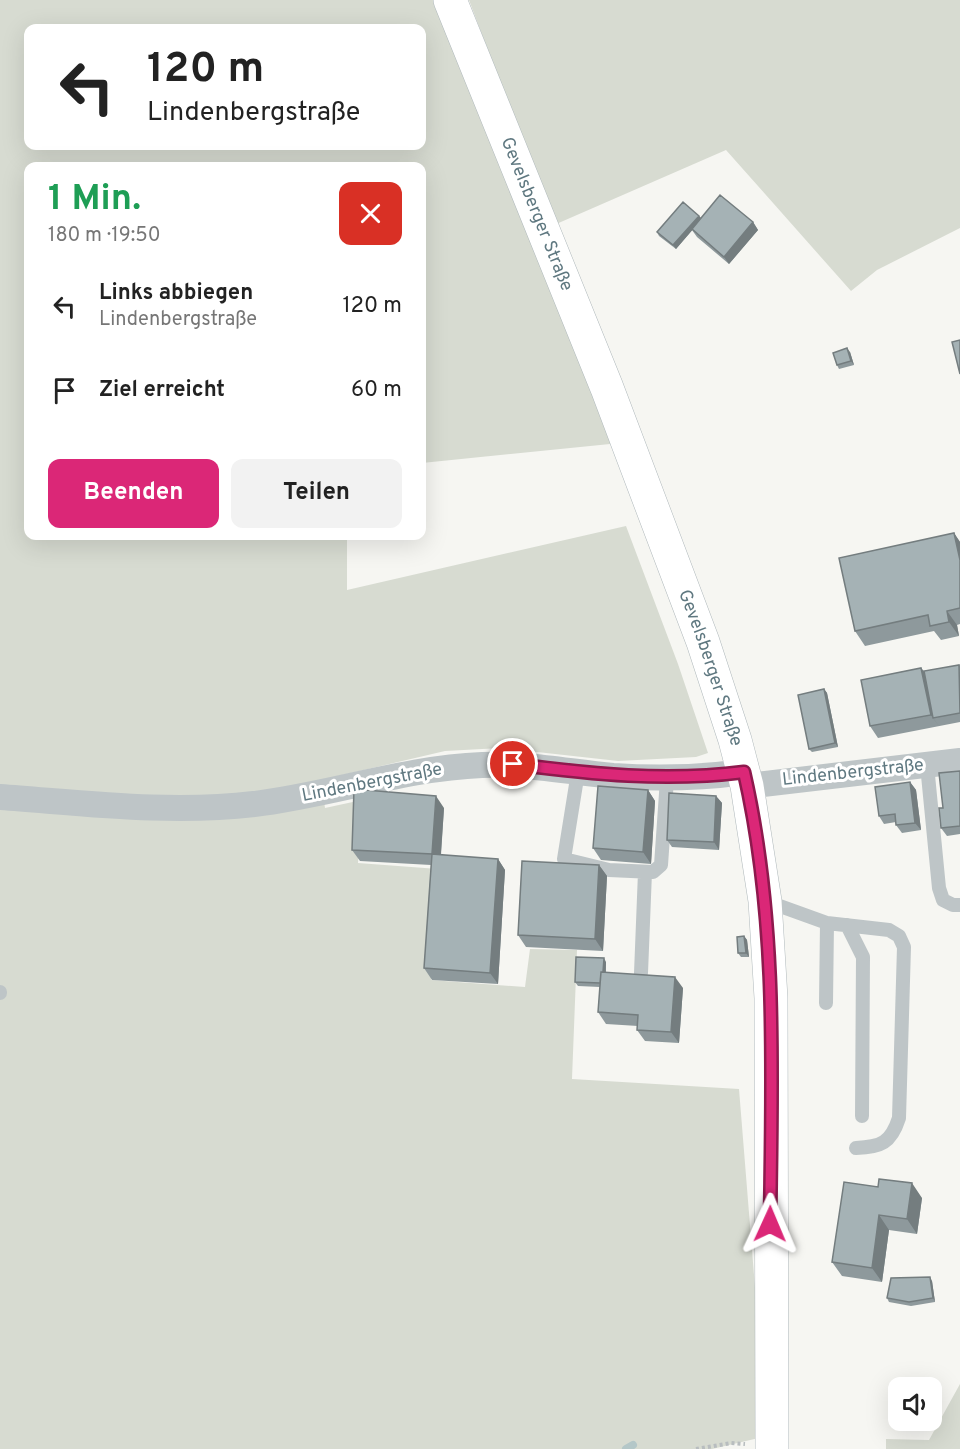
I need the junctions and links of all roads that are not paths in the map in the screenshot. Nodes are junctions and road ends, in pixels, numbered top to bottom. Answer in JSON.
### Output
{"nodes":[{"id":1,"x":450,"y":0,"type":"edge"},
{"id":2,"x":960,"y":761,"type":"edge"},
{"id":3,"x":927,"y":765,"type":"junction"},
{"id":4,"x":578,"y":772,"type":"junction"},
{"id":5,"x":667,"y":779,"type":"junction"},
{"id":6,"x":745,"y":779,"type":"junction"},
{"id":7,"x":0,"y":797,"type":"edge"},
{"id":8,"x":645,"y":872,"type":"junction"},
{"id":9,"x":765,"y":901,"type":"junction"},
{"id":10,"x":960,"y":905,"type":"edge"},
{"id":11,"x":827,"y":923,"type":"junction"},
{"id":12,"x":847,"y":925,"type":"junction"},
{"id":13,"x":641,"y":973,"type":"edge"},
{"id":14,"x":826,"y":1003,"type":"dead end"},
{"id":15,"x":862,"y":1116,"type":"dead end"},
{"id":16,"x":856,"y":1148,"type":"dead end"},
{"id":17,"x":772,"y":1447,"type":"edge"}],
"edges":[{"from":1,"to":6,"type":"main road","name":"Gevelsberger Straße"},
{"from":2,"to":3,"type":"street","name":"Lindenbergstraße"},
{"from":3,"to":6,"type":"street","name":"Lindenbergstraße"},
{"from":3,"to":10,"type":"lane"},
{"from":4,"to":5,"type":"street","name":"Lindenbergstraße"},
{"from":4,"to":7,"type":"street","name":"Lindenbergstraße"},
{"from":4,"to":8,"type":"lane"},
{"from":5,"to":6,"type":"street","name":"Lindenbergstraße"},
{"from":5,"to":8,"type":"lane"},
{"from":6,"to":9,"type":"main road","name":"Gevelsberger Straße"},
{"from":8,"to":13,"type":"lane"},
{"from":9,"to":11,"type":"lane"},
{"from":9,"to":17,"type":"main road","name":"Gevelsberger Straße"},
{"from":11,"to":12,"type":"lane"},
{"from":11,"to":14,"type":"lane"},
{"from":12,"to":15,"type":"lane"},
{"from":12,"to":16,"type":"lane"}]}
